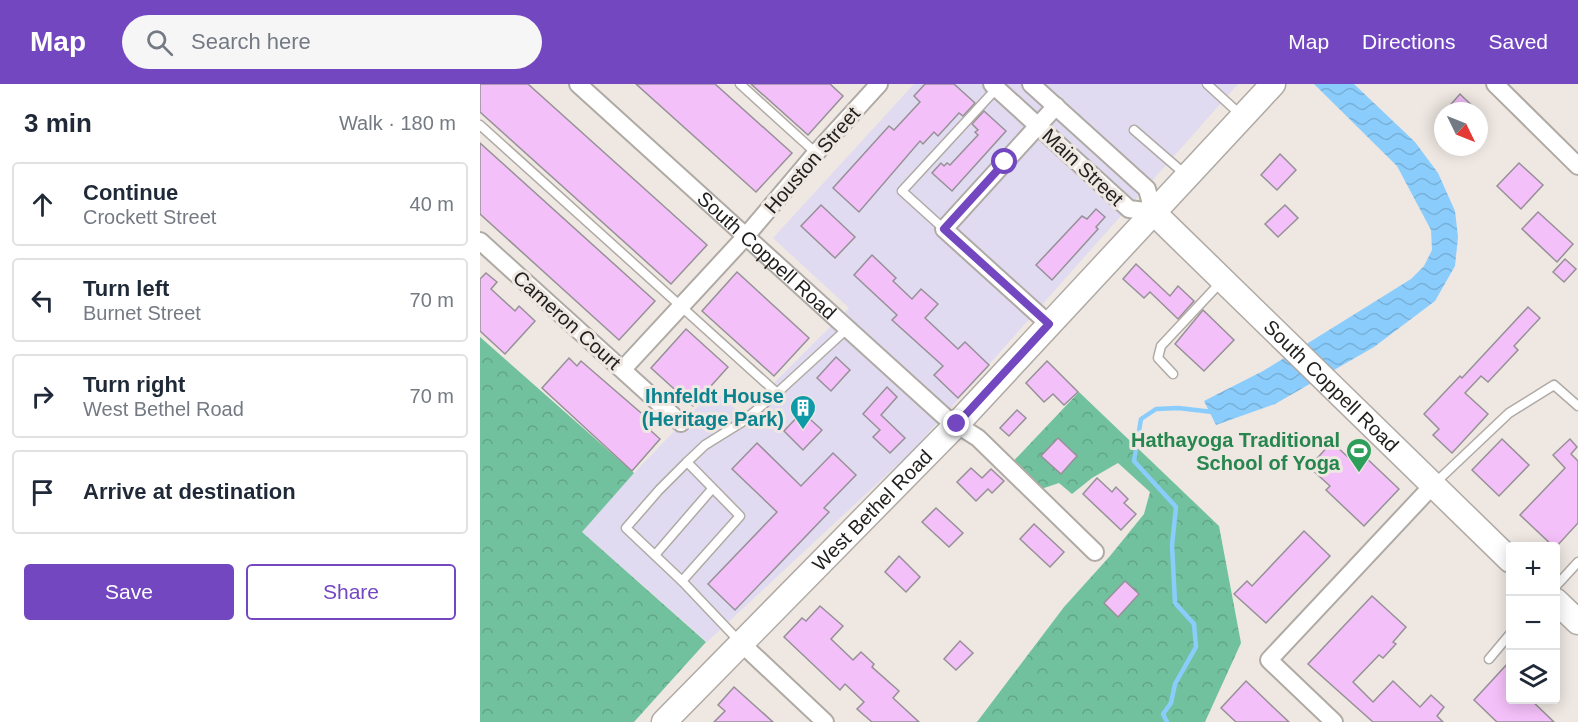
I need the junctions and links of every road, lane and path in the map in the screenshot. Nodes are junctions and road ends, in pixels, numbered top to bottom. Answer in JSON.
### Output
{"nodes":[{"id":1,"x":578,"y":84,"type":"edge"},
{"id":2,"x":740,"y":84,"type":"edge"},
{"id":3,"x":1031,"y":84,"type":"edge"},
{"id":4,"x":1207,"y":84,"type":"edge"},
{"id":5,"x":1273,"y":84,"type":"edge"},
{"id":6,"x":1495,"y":84,"type":"edge"},
{"id":7,"x":874,"y":86,"type":"edge"},
{"id":8,"x":994,"y":86,"type":"edge"},
{"id":9,"x":1056,"y":106,"type":"junction"},
{"id":10,"x":1242,"y":116,"type":"junction"},
{"id":11,"x":480,"y":125,"type":"edge"},
{"id":12,"x":1038,"y":125,"type":"junction"},
{"id":13,"x":1134,"y":130,"type":"dead end"},
{"id":14,"x":816,"y":153,"type":"junction"},
{"id":15,"x":1578,"y":166,"type":"edge"},
{"id":16,"x":1187,"y":175,"type":"junction"},
{"id":17,"x":1153,"y":212,"type":"junction"},
{"id":18,"x":944,"y":229,"type":"junction"},
{"id":19,"x":746,"y":236,"type":"junction"},
{"id":20,"x":480,"y":241,"type":"edge"},
{"id":21,"x":1223,"y":280,"type":"junction"},
{"id":22,"x":680,"y":307,"type":"junction"},
{"id":23,"x":1049,"y":324,"type":"junction"},
{"id":24,"x":848,"y":328,"type":"junction"},
{"id":25,"x":623,"y":369,"type":"junction"},
{"id":26,"x":1173,"y":374,"type":"dead end"},
{"id":27,"x":777,"y":393,"type":"junction"},
{"id":28,"x":1578,"y":406,"type":"edge"},
{"id":29,"x":681,"y":423,"type":"dead end"},
{"id":30,"x":957,"y":424,"type":"junction"},
{"id":31,"x":687,"y":462,"type":"junction"},
{"id":32,"x":1433,"y":485,"type":"junction"},
{"id":33,"x":712,"y":489,"type":"junction"},
{"id":34,"x":1095,"y":552,"type":"dead end"},
{"id":35,"x":655,"y":555,"type":"junction"},
{"id":36,"x":1506,"y":556,"type":"edge"},
{"id":37,"x":1578,"y":562,"type":"edge"},
{"id":38,"x":682,"y":581,"type":"junction"},
{"id":39,"x":1560,"y":582,"type":"edge"},
{"id":40,"x":1560,"y":606,"type":"edge"},
{"id":41,"x":1578,"y":622,"type":"edge"},
{"id":42,"x":1506,"y":639,"type":"edge"},
{"id":43,"x":742,"y":644,"type":"junction"},
{"id":44,"x":1489,"y":659,"type":"dead end"},
{"id":45,"x":664,"y":722,"type":"edge"},
{"id":46,"x":825,"y":722,"type":"edge"},
{"id":47,"x":1334,"y":722,"type":"edge"}],
"edges":[{"from":1,"to":19,"type":"street","name":"South Coppell Road"},
{"from":2,"to":14,"type":"lane"},
{"from":3,"to":9,"type":"street","name":"Main Street"},
{"from":4,"to":10,"type":"lane"},
{"from":5,"to":10,"type":"main road","name":"West Bethel Road"},
{"from":6,"to":15,"type":"street"},
{"from":7,"to":14,"type":"street","name":"Houston Street"},
{"from":8,"to":12,"type":"street","name":"Main Street"},
{"from":8,"to":18,"type":"lane"},
{"from":9,"to":12,"type":"street"},
{"from":9,"to":17,"type":"street","name":"Main Street"},
{"from":10,"to":16,"type":"main road","name":"West Bethel Road"},
{"from":11,"to":22,"type":"lane"},
{"from":12,"to":17,"type":"street","name":"Main Street"},
{"from":12,"to":18,"type":"street"},
{"from":13,"to":16,"type":"lane"},
{"from":14,"to":19,"type":"street","name":"Houston Street"},
{"from":16,"to":17,"type":"main road","name":"West Bethel Road"},
{"from":17,"to":21,"type":"main road","name":"South Coppell Road"},
{"from":17,"to":23,"type":"main road","name":"West Bethel Road"},
{"from":18,"to":23,"type":"street"},
{"from":19,"to":22,"type":"street","name":"Houston Street"},
{"from":19,"to":24,"type":"street","name":"South Coppell Road"},
{"from":20,"to":25,"type":"street","name":"Cameron Court"},
{"from":21,"to":26,"type":"lane"},
{"from":21,"to":32,"type":"main road","name":"South Coppell Road"},
{"from":22,"to":25,"type":"street","name":"Houston Street"},
{"from":22,"to":27,"type":"lane"},
{"from":23,"to":30,"type":"main road","name":"West Bethel Road"},
{"from":24,"to":27,"type":"lane"},
{"from":24,"to":30,"type":"street","name":"South Coppell Road"},
{"from":25,"to":29,"type":"street","name":"Cameron Court"},
{"from":27,"to":31,"type":"lane"},
{"from":28,"to":32,"type":"lane"},
{"from":30,"to":34,"type":"street","name":"South Coppell Road"},
{"from":30,"to":43,"type":"main road","name":"West Bethel Road"},
{"from":31,"to":33,"type":"lane"},
{"from":31,"to":35,"type":"lane"},
{"from":32,"to":36,"type":"main road","name":"South Coppell Road"},
{"from":32,"to":47,"type":"street"},
{"from":33,"to":35,"type":"lane"},
{"from":33,"to":38,"type":"lane"},
{"from":35,"to":38,"type":"lane"},
{"from":37,"to":39,"type":"lane"},
{"from":38,"to":43,"type":"lane"},
{"from":40,"to":41,"type":"main road"},
{"from":42,"to":44,"type":"lane"},
{"from":43,"to":45,"type":"main road","name":"West Bethel Road"},
{"from":43,"to":46,"type":"street"}]}
